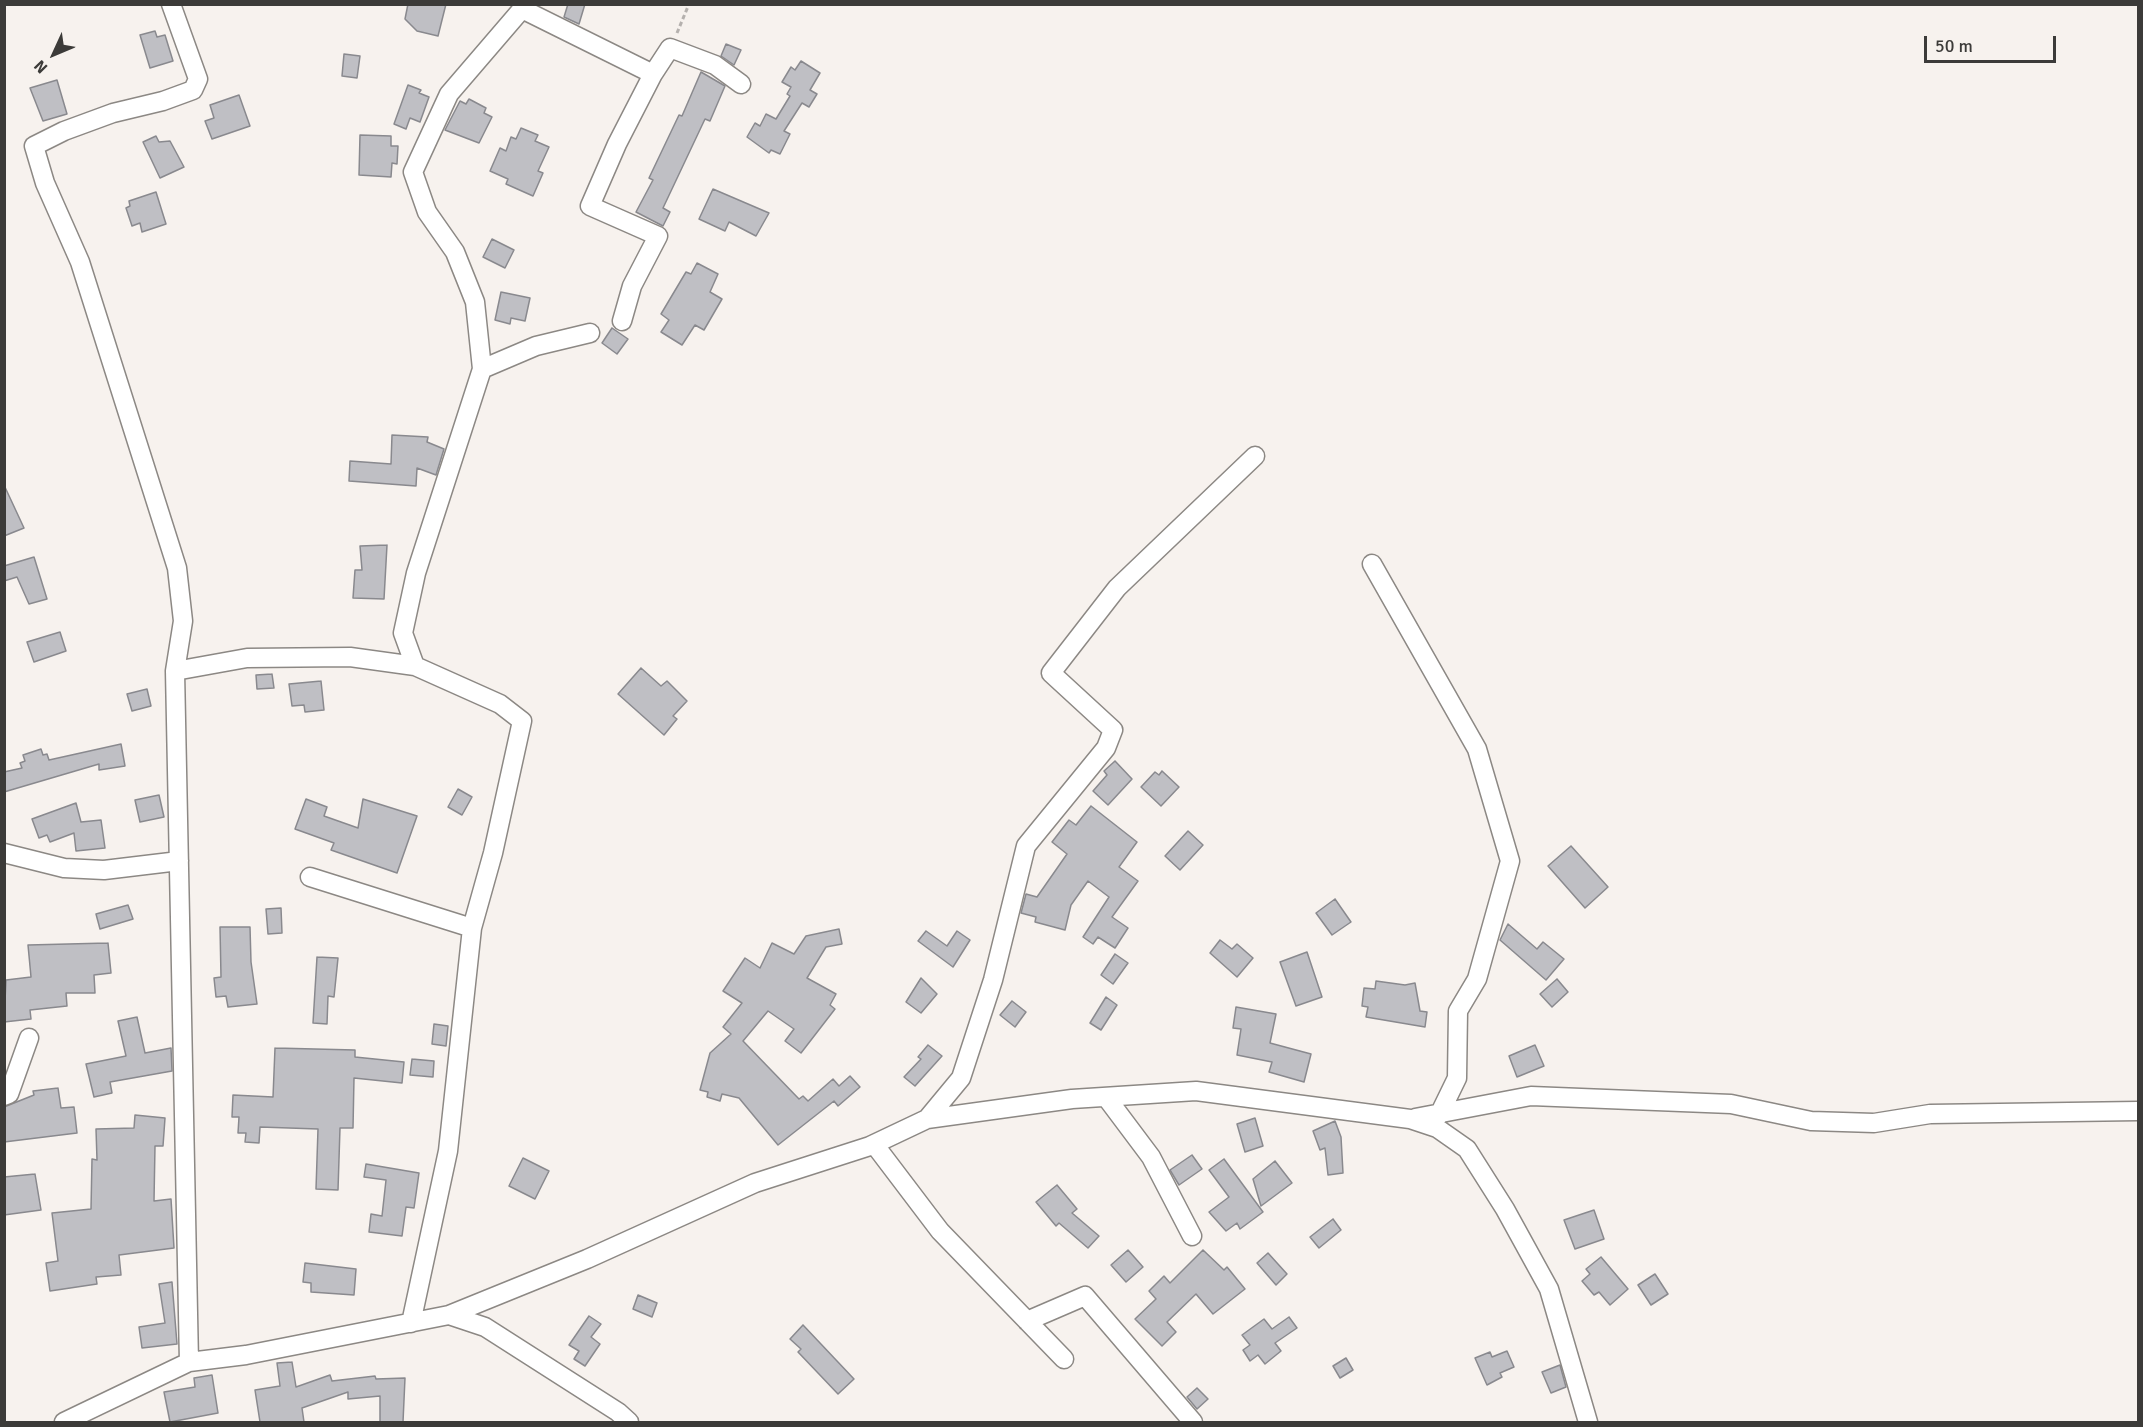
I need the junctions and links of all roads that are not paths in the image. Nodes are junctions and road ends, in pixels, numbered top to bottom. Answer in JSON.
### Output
{"nodes":[{"id":1,"x":171,"y":4,"type":"edge"},
{"id":2,"x":523,"y":7,"type":"edge"},
{"id":3,"x":653,"y":74,"type":"junction"},
{"id":4,"x":741,"y":84,"type":"dead end"},
{"id":5,"x":622,"y":321,"type":"dead end"},
{"id":6,"x":590,"y":333,"type":"dead end"},
{"id":7,"x":482,"y":369,"type":"junction"},
{"id":8,"x":1255,"y":456,"type":"dead end"},
{"id":9,"x":1372,"y":564,"type":"dead end"},
{"id":10,"x":415,"y":666,"type":"junction"},
{"id":11,"x":175,"y":671,"type":"junction"},
{"id":12,"x":4,"y":853,"type":"edge"},
{"id":13,"x":179,"y":861,"type":"junction"},
{"id":14,"x":310,"y":877,"type":"dead end"},
{"id":15,"x":472,"y":928,"type":"junction"},
{"id":16,"x":29,"y":1038,"type":"dead end"},
{"id":17,"x":4,"y":1096,"type":"edge"},
{"id":18,"x":1106,"y":1097,"type":"junction"},
{"id":19,"x":2139,"y":1111,"type":"edge"},
{"id":20,"x":1438,"y":1115,"type":"junction"},
{"id":21,"x":927,"y":1119,"type":"junction"},
{"id":22,"x":1410,"y":1119,"type":"junction"},
{"id":23,"x":874,"y":1144,"type":"junction"},
{"id":24,"x":1192,"y":1236,"type":"dead end"},
{"id":25,"x":448,"y":1315,"type":"junction"},
{"id":26,"x":1028,"y":1321,"type":"junction"},
{"id":27,"x":411,"y":1323,"type":"junction"},
{"id":28,"x":1064,"y":1359,"type":"dead end"},
{"id":29,"x":189,"y":1362,"type":"junction"},
{"id":30,"x":64,"y":1422,"type":"edge"},
{"id":31,"x":628,"y":1422,"type":"edge"},
{"id":32,"x":1193,"y":1422,"type":"edge"},
{"id":33,"x":1588,"y":1422,"type":"edge"}],
"edges":[{"from":1,"to":11,"type":"street"},
{"from":2,"to":3,"type":"street"},
{"from":2,"to":7,"type":"street"},
{"from":3,"to":4,"type":"street"},
{"from":3,"to":5,"type":"street"},
{"from":6,"to":7,"type":"street"},
{"from":7,"to":10,"type":"street"},
{"from":8,"to":21,"type":"street"},
{"from":9,"to":20,"type":"street"},
{"from":10,"to":11,"type":"street"},
{"from":10,"to":15,"type":"street"},
{"from":11,"to":13,"type":"street"},
{"from":12,"to":13,"type":"street"},
{"from":13,"to":29,"type":"street"},
{"from":14,"to":15,"type":"street"},
{"from":15,"to":27,"type":"street"},
{"from":16,"to":17,"type":"street"},
{"from":18,"to":21,"type":"street"},
{"from":18,"to":22,"type":"street"},
{"from":18,"to":24,"type":"street"},
{"from":19,"to":20,"type":"street"},
{"from":20,"to":22,"type":"street"},
{"from":21,"to":23,"type":"street"},
{"from":22,"to":33,"type":"street"},
{"from":23,"to":25,"type":"street"},
{"from":23,"to":26,"type":"street"},
{"from":25,"to":27,"type":"street"},
{"from":25,"to":31,"type":"street"},
{"from":26,"to":28,"type":"street"},
{"from":26,"to":32,"type":"street"},
{"from":27,"to":29,"type":"street"},
{"from":29,"to":30,"type":"street"}]}
